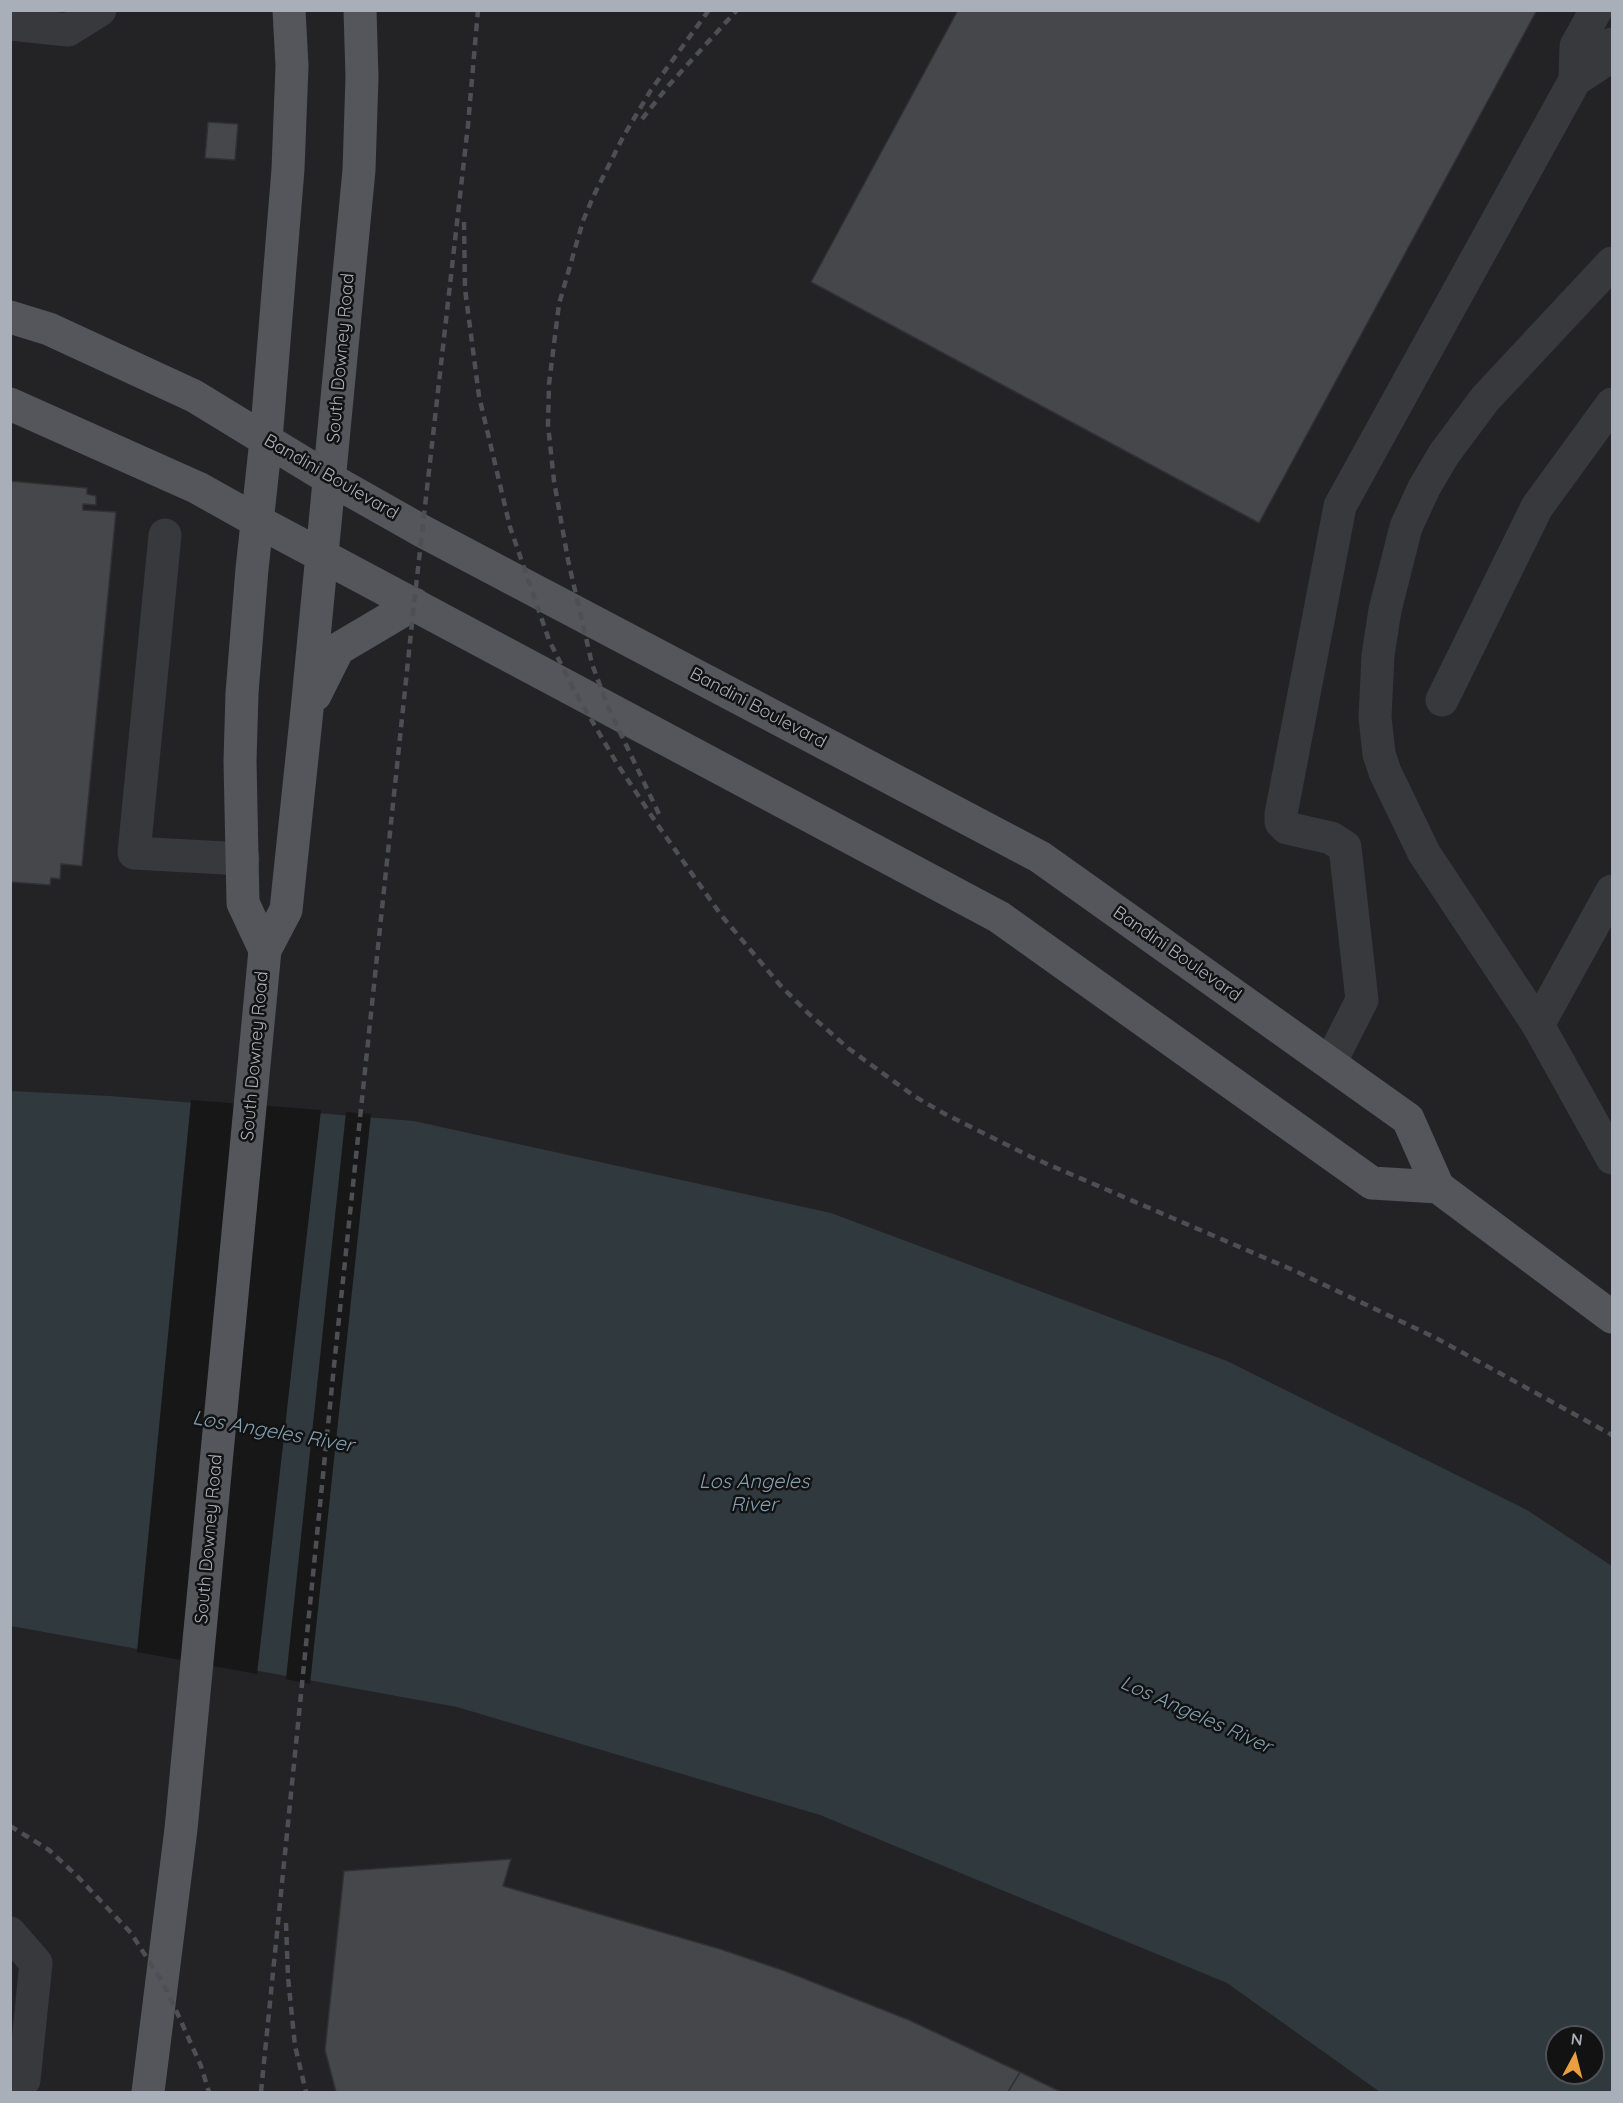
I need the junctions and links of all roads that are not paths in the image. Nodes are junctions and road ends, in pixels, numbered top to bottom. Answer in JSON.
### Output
{"nodes":[{"id":1,"x":100,"y":10,"type":"edge"},
{"id":2,"x":289,"y":10,"type":"edge"},
{"id":3,"x":360,"y":10,"type":"edge"},
{"id":4,"x":1596,"y":10,"type":"edge"},
{"id":5,"x":10,"y":24,"type":"edge"},
{"id":6,"x":1612,"y":44,"type":"edge"},
{"id":7,"x":1575,"y":80,"type":"junction"},
{"id":8,"x":1612,"y":263,"type":"edge"},
{"id":9,"x":10,"y":316,"type":"edge"},
{"id":10,"x":10,"y":404,"type":"edge"},
{"id":11,"x":1612,"y":404,"type":"edge"},
{"id":12,"x":266,"y":440,"type":"junction"},
{"id":13,"x":330,"y":479,"type":"junction"},
{"id":14,"x":257,"y":521,"type":"junction"},
{"id":15,"x":165,"y":536,"type":"dead end"},
{"id":16,"x":322,"y":555,"type":"junction"},
{"id":17,"x":414,"y":604,"type":"junction"},
{"id":18,"x":1442,"y":700,"type":"dead end"},
{"id":19,"x":308,"y":711,"type":"junction"},
{"id":20,"x":243,"y":860,"type":"junction"},
{"id":21,"x":1612,"y":891,"type":"edge"},
{"id":22,"x":266,"y":950,"type":"junction"},
{"id":23,"x":1538,"y":1025,"type":"junction"},
{"id":24,"x":1330,"y":1063,"type":"junction"},
{"id":25,"x":1612,"y":1158,"type":"edge"},
{"id":26,"x":1438,"y":1187,"type":"junction"},
{"id":27,"x":1612,"y":1317,"type":"edge"},
{"id":28,"x":10,"y":1933,"type":"edge"},
{"id":29,"x":10,"y":2092,"type":"edge"},
{"id":30,"x":148,"y":2092,"type":"edge"}],
"edges":[{"from":1,"to":5,"type":"lane"},
{"from":2,"to":12,"type":"main road","name":"South Downey Road"},
{"from":3,"to":13,"type":"main road","name":"South Downey Road"},
{"from":4,"to":7,"type":"lane"},
{"from":6,"to":7,"type":"lane"},
{"from":7,"to":24,"type":"lane"},
{"from":8,"to":23,"type":"lane"},
{"from":9,"to":12,"type":"main road","name":"Bandini Boulevard"},
{"from":10,"to":14,"type":"main road"},
{"from":11,"to":18,"type":"lane"},
{"from":12,"to":13,"type":"main road","name":"Bandini Boulevard"},
{"from":12,"to":14,"type":"main road","name":"South Downey Road"},
{"from":13,"to":16,"type":"main road","name":"South Downey Road"},
{"from":13,"to":24,"type":"main road","name":"Bandini Boulevard"},
{"from":14,"to":16,"type":"main road"},
{"from":14,"to":20,"type":"main road","name":"South Downey Road"},
{"from":15,"to":20,"type":"lane"},
{"from":16,"to":17,"type":"main road"},
{"from":16,"to":19,"type":"main road","name":"South Downey Road"},
{"from":17,"to":19,"type":"main road"},
{"from":17,"to":26,"type":"main road"},
{"from":19,"to":22,"type":"main road","name":"South Downey Road"},
{"from":20,"to":22,"type":"main road","name":"South Downey Road"},
{"from":21,"to":23,"type":"lane"},
{"from":22,"to":30,"type":"main road","name":"South Downey Road"},
{"from":23,"to":25,"type":"lane"},
{"from":24,"to":26,"type":"main road","name":"Bandini Boulevard"},
{"from":26,"to":27,"type":"main road","name":"Bandini Boulevard"},
{"from":28,"to":29,"type":"lane"}]}
